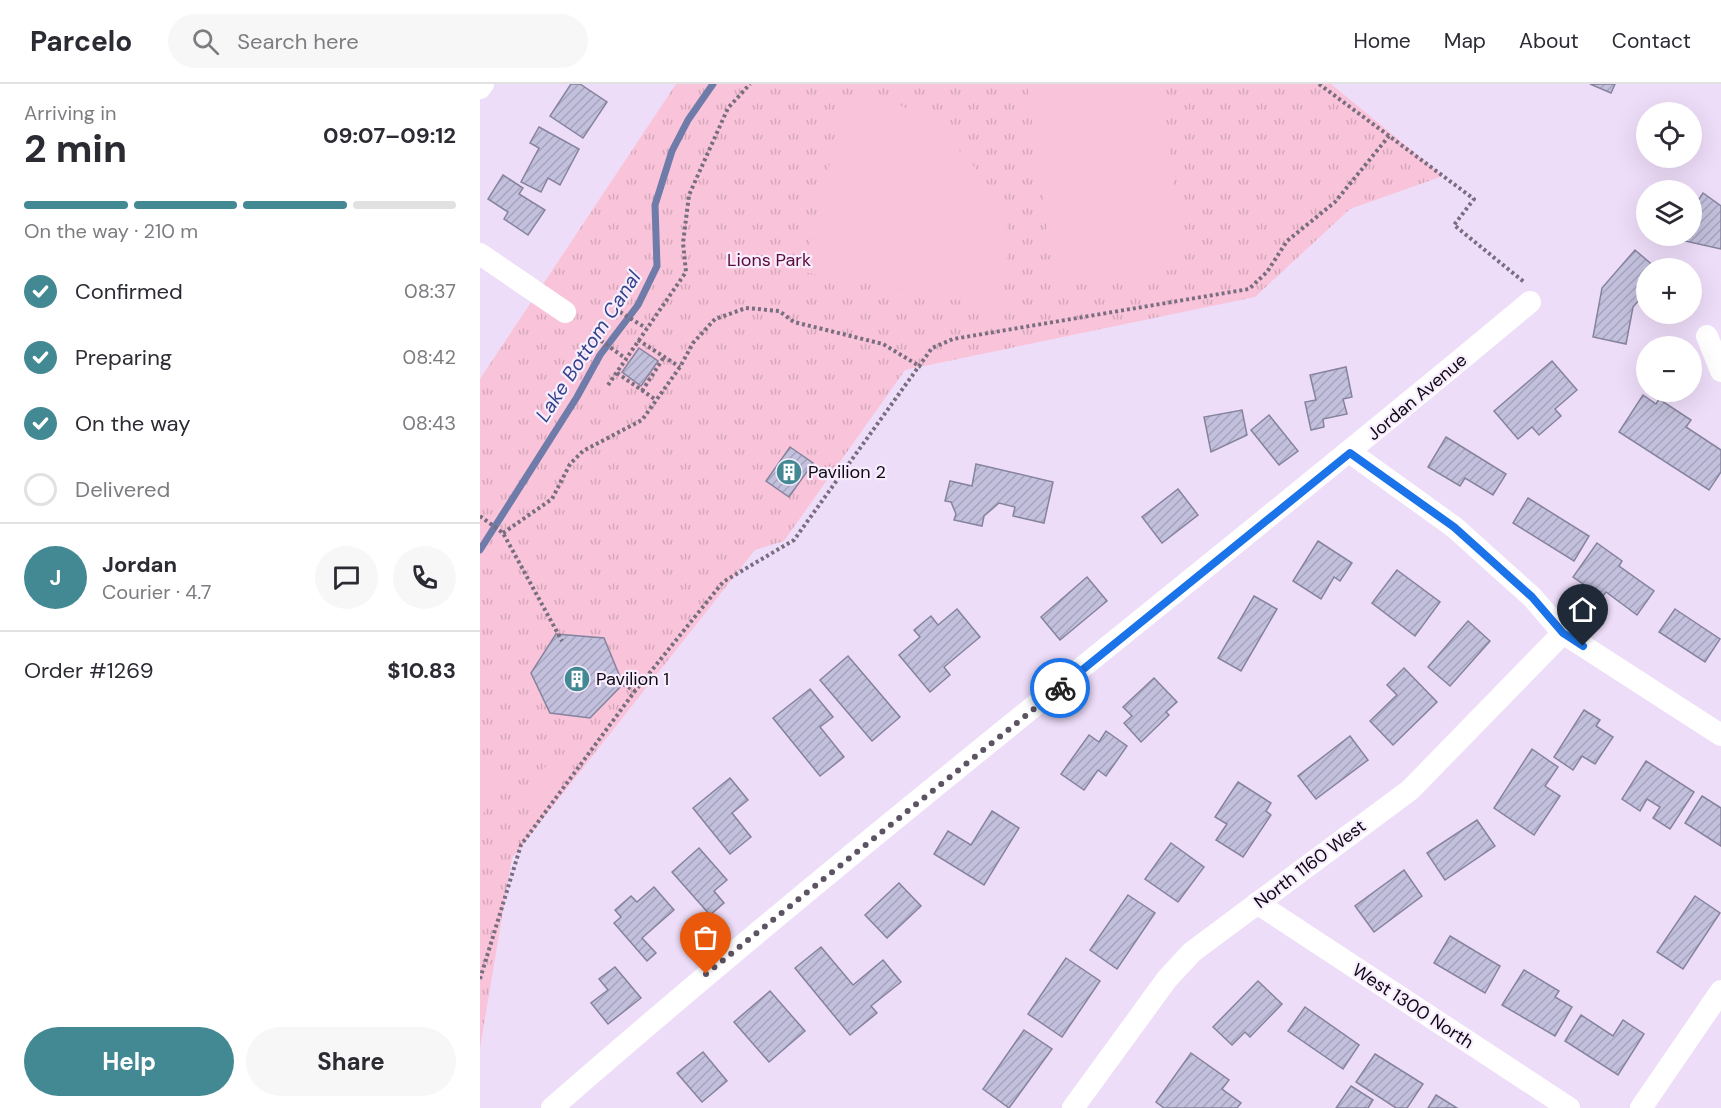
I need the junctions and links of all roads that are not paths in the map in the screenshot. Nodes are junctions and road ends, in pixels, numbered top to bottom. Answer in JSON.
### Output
{"nodes":[{"id":1,"x":483,"y":84,"type":"edge"},
{"id":2,"x":480,"y":88,"type":"edge"},
{"id":3,"x":480,"y":254,"type":"edge"},
{"id":4,"x":1529,"y":293,"type":"road end"},
{"id":5,"x":565,"y":312,"type":"dead end"},
{"id":6,"x":1707,"y":336,"type":"dead end"},
{"id":7,"x":1721,"y":371,"type":"edge"},
{"id":8,"x":1350,"y":453,"type":"junction"},
{"id":9,"x":1563,"y":633,"type":"junction"},
{"id":10,"x":1721,"y":735,"type":"edge"},
{"id":11,"x":1257,"y":903,"type":"junction"},
{"id":12,"x":1721,"y":991,"type":"edge"},
{"id":13,"x":552,"y":1108,"type":"edge"},
{"id":14,"x":1073,"y":1108,"type":"edge"},
{"id":15,"x":1569,"y":1108,"type":"edge"},
{"id":16,"x":1641,"y":1108,"type":"edge"}],
"edges":[{"from":1,"to":2,"type":"street"},
{"from":3,"to":5,"type":"street"},
{"from":4,"to":8,"type":"street","name":"Jordan Avenue"},
{"from":6,"to":7,"type":"street"},
{"from":8,"to":9,"type":"street"},
{"from":8,"to":13,"type":"street","name":"Jordan Avenue"},
{"from":9,"to":10,"type":"street"},
{"from":9,"to":11,"type":"street","name":"North 1160 West"},
{"from":11,"to":14,"type":"street","name":"North 1160 West"},
{"from":11,"to":15,"type":"street","name":"West 1300 North"},
{"from":12,"to":16,"type":"street"}]}
